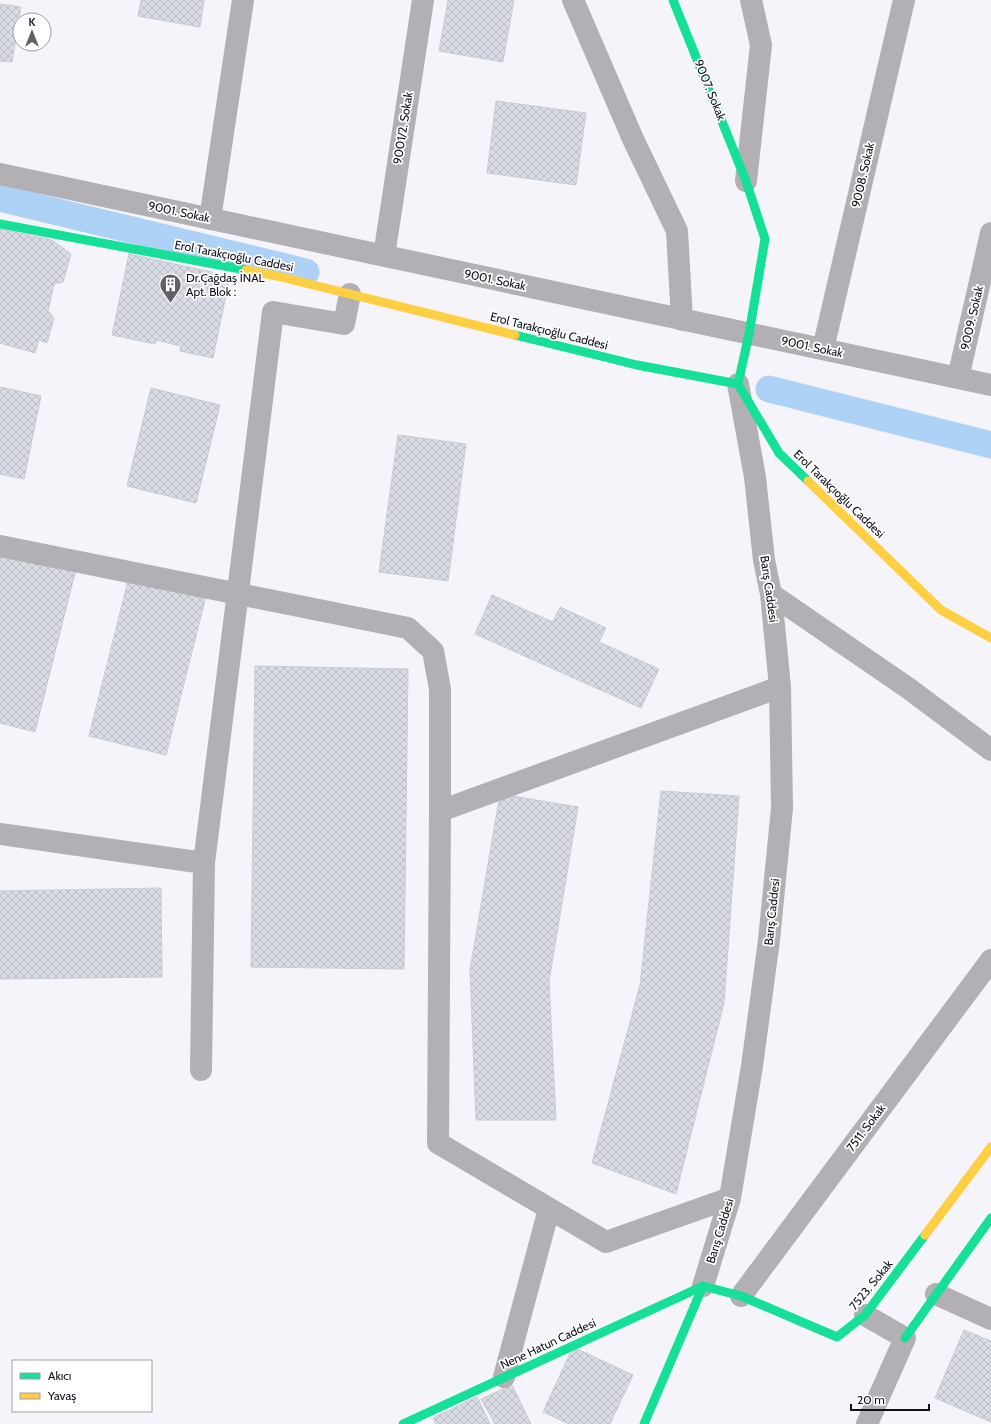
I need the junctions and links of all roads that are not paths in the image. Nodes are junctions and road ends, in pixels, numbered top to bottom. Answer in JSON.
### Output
{"nodes":[{"id":1,"x":243,"y":0,"type":"edge"},
{"id":2,"x":423,"y":0,"type":"edge"},
{"id":3,"x":573,"y":0,"type":"edge"},
{"id":4,"x":673,"y":0,"type":"edge"},
{"id":5,"x":752,"y":0,"type":"edge"},
{"id":6,"x":904,"y":0,"type":"edge"},
{"id":7,"x":0,"y":174,"type":"edge"},
{"id":8,"x":746,"y":181,"type":"junction"},
{"id":9,"x":210,"y":219,"type":"junction"},
{"id":10,"x":0,"y":224,"type":"edge"},
{"id":11,"x":991,"y":233,"type":"edge"},
{"id":12,"x":384,"y":256,"type":"junction"},
{"id":13,"x":350,"y":294,"type":"junction"},
{"id":14,"x":682,"y":320,"type":"junction"},
{"id":15,"x":749,"y":334,"type":"junction"},
{"id":16,"x":823,"y":350,"type":"junction"},
{"id":17,"x":958,"y":378,"type":"junction"},
{"id":18,"x":738,"y":384,"type":"junction"},
{"id":19,"x":991,"y":386,"type":"edge"},
{"id":20,"x":0,"y":546,"type":"edge"},
{"id":21,"x":238,"y":593,"type":"junction"},
{"id":22,"x":771,"y":594,"type":"junction"},
{"id":23,"x":991,"y":638,"type":"edge"},
{"id":24,"x":780,"y":687,"type":"junction"},
{"id":25,"x":991,"y":750,"type":"edge"},
{"id":26,"x":440,"y":811,"type":"junction"},
{"id":27,"x":0,"y":834,"type":"edge"},
{"id":28,"x":204,"y":863,"type":"junction"},
{"id":29,"x":991,"y":960,"type":"edge"},
{"id":30,"x":201,"y":1070,"type":"dead end"},
{"id":31,"x":991,"y":1147,"type":"edge"},
{"id":32,"x":730,"y":1198,"type":"junction"},
{"id":33,"x":549,"y":1209,"type":"junction"},
{"id":34,"x":991,"y":1218,"type":"edge"},
{"id":35,"x":703,"y":1286,"type":"junction"},
{"id":36,"x":936,"y":1294,"type":"junction"},
{"id":37,"x":741,"y":1296,"type":"junction"},
{"id":38,"x":865,"y":1315,"type":"junction"},
{"id":39,"x":991,"y":1319,"type":"edge"},
{"id":40,"x":905,"y":1338,"type":"junction"},
{"id":41,"x":504,"y":1377,"type":"junction"},
{"id":42,"x":403,"y":1424,"type":"edge"},
{"id":43,"x":644,"y":1424,"type":"edge"},
{"id":44,"x":866,"y":1424,"type":"edge"}],
"edges":[{"from":1,"to":9,"type":"street"},
{"from":2,"to":12,"type":"street","name":"9001/2. Sokak"},
{"from":3,"to":14,"type":"street"},
{"from":4,"to":8,"type":"street","name":"9007. Sokak"},
{"from":5,"to":8,"type":"street","name":"9007. Sokak"},
{"from":6,"to":16,"type":"street","name":"9008. Sokak"},
{"from":7,"to":9,"type":"street","name":"9001. Sokak"},
{"from":8,"to":15,"type":"street","name":"9007. Sokak"},
{"from":9,"to":12,"type":"street","name":"9001. Sokak"},
{"from":10,"to":13,"type":"street","name":"Erol Tarakçıoğlu Caddesi"},
{"from":11,"to":17,"type":"street","name":"9009. Sokak"},
{"from":12,"to":14,"type":"street","name":"9001. Sokak"},
{"from":13,"to":18,"type":"street","name":"Erol Tarakçıoğlu Caddesi"},
{"from":13,"to":21,"type":"street"},
{"from":14,"to":15,"type":"street","name":"9001. Sokak"},
{"from":15,"to":16,"type":"street","name":"9001. Sokak"},
{"from":15,"to":18,"type":"street","name":"9007. Sokak"},
{"from":16,"to":17,"type":"street","name":"9001. Sokak"},
{"from":17,"to":19,"type":"street","name":"9001. Sokak"},
{"from":18,"to":22,"type":"street","name":"Barış Caddesi"},
{"from":18,"to":23,"type":"street","name":"Erol Tarakçıoğlu Caddesi"},
{"from":20,"to":21,"type":"street"},
{"from":21,"to":26,"type":"street"},
{"from":21,"to":28,"type":"street"},
{"from":22,"to":24,"type":"street","name":"Barış Caddesi"},
{"from":22,"to":25,"type":"street"},
{"from":24,"to":26,"type":"street"},
{"from":24,"to":32,"type":"street","name":"Barış Caddesi"},
{"from":26,"to":33,"type":"street"},
{"from":27,"to":28,"type":"street"},
{"from":28,"to":30,"type":"street"},
{"from":29,"to":37,"type":"street","name":"7511. Sokak"},
{"from":31,"to":38,"type":"street","name":"7523. Sokak"},
{"from":32,"to":33,"type":"street"},
{"from":32,"to":35,"type":"street","name":"Barış Caddesi"},
{"from":33,"to":41,"type":"street"},
{"from":34,"to":36,"type":"street"},
{"from":35,"to":37,"type":"street","name":"7523. Sokak"},
{"from":35,"to":41,"type":"street","name":"Nene Hatun Caddesi"},
{"from":35,"to":43,"type":"street","name":"Barış Caddesi"},
{"from":36,"to":39,"type":"street"},
{"from":36,"to":40,"type":"street"},
{"from":37,"to":38,"type":"street","name":"7523. Sokak"},
{"from":38,"to":40,"type":"street"},
{"from":40,"to":44,"type":"street"},
{"from":41,"to":42,"type":"street","name":"Nene Hatun Caddesi"}]}
